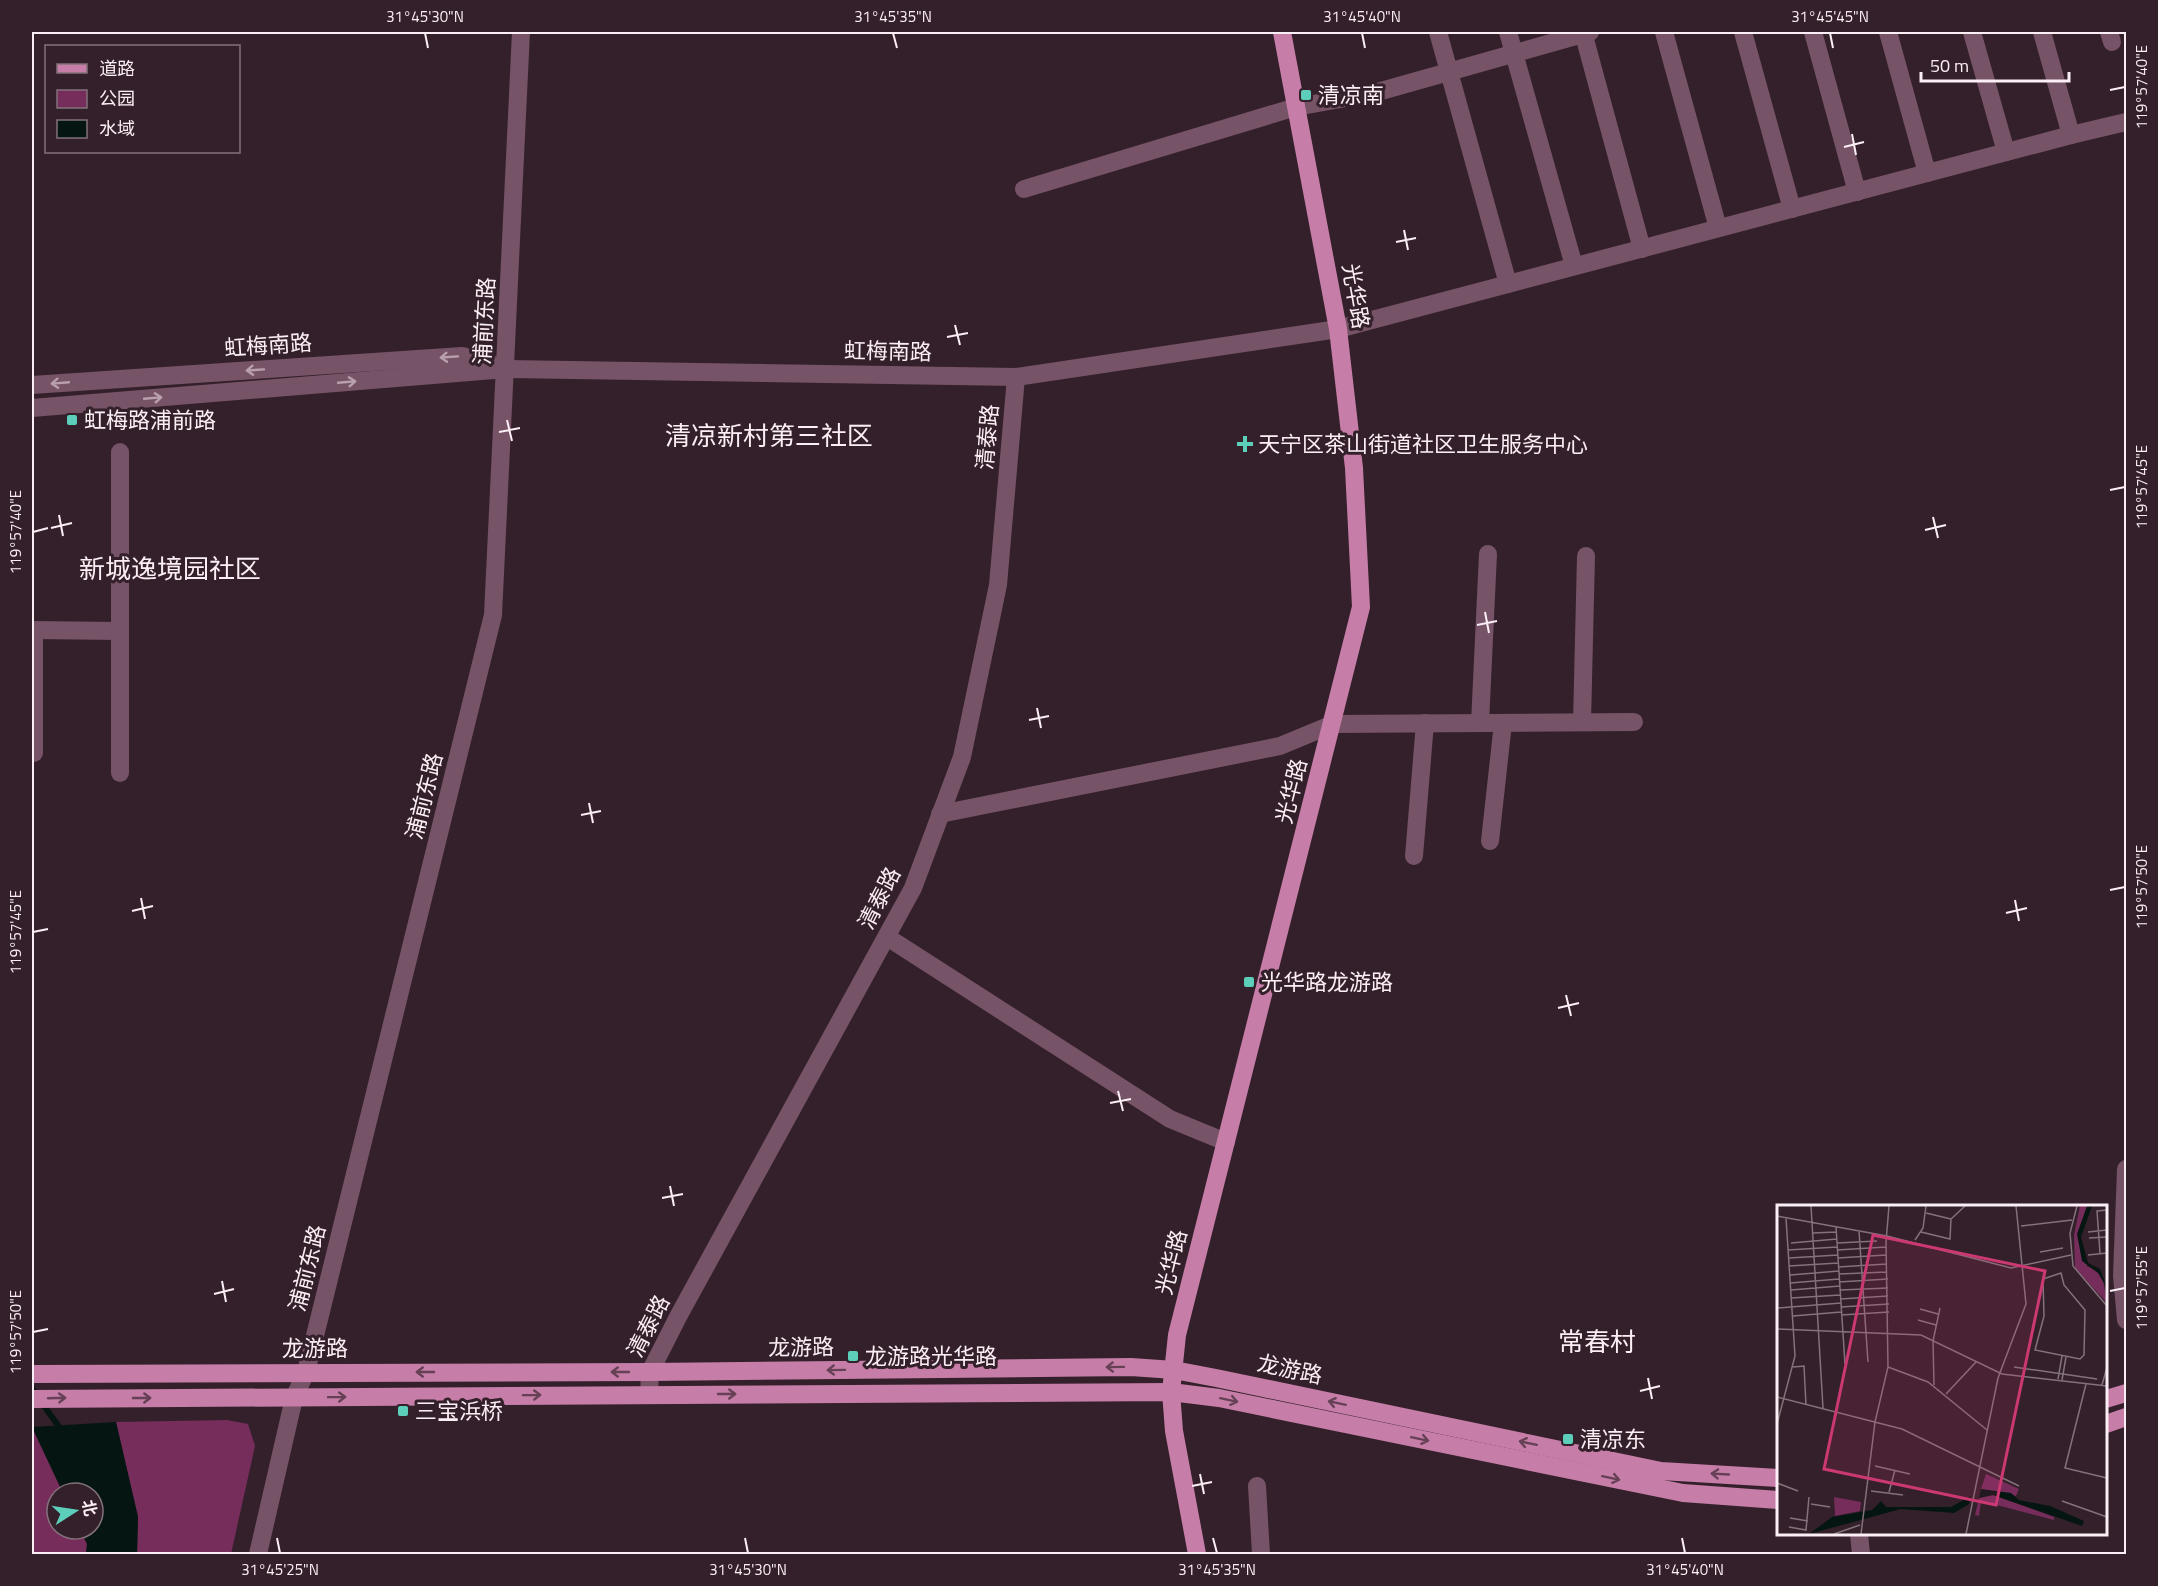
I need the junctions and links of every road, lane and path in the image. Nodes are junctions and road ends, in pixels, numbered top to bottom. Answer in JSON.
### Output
{"nodes":[{"id":1,"x":521,"y":32,"type":"edge"},
{"id":2,"x":1281,"y":32,"type":"edge"},
{"id":3,"x":1438,"y":32,"type":"edge"},
{"id":4,"x":1508,"y":32,"type":"edge"},
{"id":5,"x":1586,"y":32,"type":"edge"},
{"id":6,"x":1664,"y":32,"type":"edge"},
{"id":7,"x":1743,"y":32,"type":"edge"},
{"id":8,"x":1813,"y":32,"type":"edge"},
{"id":9,"x":1888,"y":32,"type":"edge"},
{"id":10,"x":1971,"y":32,"type":"edge"},
{"id":11,"x":2042,"y":32,"type":"edge"},
{"id":12,"x":1514,"y":53,"type":"junction"},
{"id":13,"x":1449,"y":72,"type":"junction"},
{"id":14,"x":1296,"y":107,"type":"junction"},
{"id":15,"x":2127,"y":122,"type":"edge"},
{"id":16,"x":2072,"y":135,"type":"junction"},
{"id":17,"x":2006,"y":152,"type":"junction"},
{"id":18,"x":1927,"y":173,"type":"junction"},
{"id":19,"x":1024,"y":189,"type":"dead end"},
{"id":20,"x":1857,"y":192,"type":"junction"},
{"id":21,"x":1792,"y":209,"type":"junction"},
{"id":22,"x":1718,"y":228,"type":"junction"},
{"id":23,"x":1642,"y":249,"type":"junction"},
{"id":24,"x":1574,"y":266,"type":"junction"},
{"id":25,"x":1508,"y":284,"type":"junction"},
{"id":26,"x":1338,"y":329,"type":"junction"},
{"id":27,"x":506,"y":369,"type":"junction"},
{"id":28,"x":1016,"y":377,"type":"junction"},
{"id":29,"x":32,"y":385,"type":"edge"},
{"id":30,"x":32,"y":408,"type":"edge"},
{"id":31,"x":120,"y":452,"type":"dead end"},
{"id":32,"x":1488,"y":554,"type":"dead end"},
{"id":33,"x":1586,"y":556,"type":"dead end"},
{"id":34,"x":33,"y":630,"type":"edge"},
{"id":35,"x":120,"y":631,"type":"junction"},
{"id":36,"x":1582,"y":722,"type":"junction"},
{"id":37,"x":1634,"y":722,"type":"dead end"},
{"id":38,"x":1333,"y":723,"type":"junction"},
{"id":39,"x":1425,"y":723,"type":"junction"},
{"id":40,"x":1480,"y":723,"type":"junction"},
{"id":41,"x":1503,"y":723,"type":"junction"},
{"id":42,"x":34,"y":753,"type":"dead end"},
{"id":43,"x":120,"y":773,"type":"dead end"},
{"id":44,"x":940,"y":814,"type":"junction"},
{"id":45,"x":1490,"y":841,"type":"dead end"},
{"id":46,"x":1414,"y":856,"type":"dead end"},
{"id":47,"x":886,"y":937,"type":"junction"},
{"id":48,"x":1227,"y":1142,"type":"junction"},
{"id":49,"x":2127,"y":1169,"type":"edge"},
{"id":50,"x":2127,"y":1320,"type":"edge"},
{"id":51,"x":1174,"y":1370,"type":"junction"},
{"id":52,"x":306,"y":1372,"type":"junction"},
{"id":53,"x":650,"y":1372,"type":"junction"},
{"id":54,"x":32,"y":1374,"type":"edge"},
{"id":55,"x":1171,"y":1392,"type":"junction"},
{"id":56,"x":2127,"y":1393,"type":"edge"},
{"id":57,"x":649,"y":1394,"type":"junction"},
{"id":58,"x":294,"y":1398,"type":"junction"},
{"id":59,"x":32,"y":1399,"type":"edge"},
{"id":60,"x":2107,"y":1400,"type":"edge"},
{"id":61,"x":2127,"y":1417,"type":"edge"},
{"id":62,"x":2107,"y":1424,"type":"edge"},
{"id":63,"x":1777,"y":1478,"type":"edge"},
{"id":64,"x":1257,"y":1486,"type":"dead end"},
{"id":65,"x":1777,"y":1500,"type":"edge"},
{"id":66,"x":1859,"y":1535,"type":"edge"},
{"id":67,"x":258,"y":1554,"type":"edge"},
{"id":68,"x":1197,"y":1554,"type":"edge"},
{"id":69,"x":1261,"y":1554,"type":"edge"},
{"id":70,"x":1861,"y":1554,"type":"edge"}],
"edges":[{"from":1,"to":27,"type":"street","name":"浦前东路"},
{"from":2,"to":14,"type":"main road","name":"光华路"},
{"from":3,"to":13,"type":"street"},
{"from":4,"to":12,"type":"street"},
{"from":5,"to":12,"type":"street"},
{"from":5,"to":23,"type":"street"},
{"from":6,"to":22,"type":"street"},
{"from":7,"to":21,"type":"street"},
{"from":8,"to":20,"type":"street"},
{"from":9,"to":18,"type":"street"},
{"from":10,"to":17,"type":"street"},
{"from":11,"to":16,"type":"street"},
{"from":12,"to":13,"type":"street"},
{"from":12,"to":24,"type":"street"},
{"from":13,"to":14,"type":"street"},
{"from":13,"to":25,"type":"street"},
{"from":14,"to":19,"type":"street"},
{"from":14,"to":26,"type":"main road","name":"光华路"},
{"from":15,"to":16,"type":"street","name":"虹梅南路"},
{"from":16,"to":17,"type":"street","name":"虹梅南路"},
{"from":17,"to":18,"type":"street","name":"虹梅南路"},
{"from":18,"to":20,"type":"street","name":"虹梅南路"},
{"from":20,"to":21,"type":"street","name":"虹梅南路"},
{"from":21,"to":22,"type":"street","name":"虹梅南路"},
{"from":22,"to":23,"type":"street","name":"虹梅南路"},
{"from":23,"to":24,"type":"street","name":"虹梅南路"},
{"from":24,"to":25,"type":"street","name":"虹梅南路"},
{"from":25,"to":26,"type":"street","name":"虹梅南路"},
{"from":26,"to":28,"type":"street","name":"虹梅南路"},
{"from":26,"to":38,"type":"main road","name":"光华路"},
{"from":27,"to":28,"type":"street","name":"虹梅南路"},
{"from":27,"to":29,"type":"street","name":"虹梅南路","one_way":true},
{"from":30,"to":27,"type":"street","name":"虹梅南路","one_way":true},
{"from":27,"to":52,"type":"street","name":"浦前东路"},
{"from":28,"to":44,"type":"street","name":"清泰路"},
{"from":31,"to":35,"type":"street"},
{"from":32,"to":40,"type":"street"},
{"from":33,"to":36,"type":"street"},
{"from":34,"to":35,"type":"street"},
{"from":34,"to":42,"type":"street"},
{"from":35,"to":43,"type":"street"},
{"from":36,"to":37,"type":"street"},
{"from":36,"to":41,"type":"street"},
{"from":38,"to":39,"type":"street"},
{"from":38,"to":44,"type":"street"},
{"from":38,"to":48,"type":"main road","name":"光华路"},
{"from":39,"to":40,"type":"street"},
{"from":39,"to":46,"type":"street"},
{"from":40,"to":41,"type":"street"},
{"from":41,"to":45,"type":"street"},
{"from":44,"to":47,"type":"street","name":"清泰路"},
{"from":47,"to":48,"type":"street"},
{"from":47,"to":53,"type":"street","name":"清泰路"},
{"from":48,"to":51,"type":"main road","name":"光华路"},
{"from":49,"to":50,"type":"street"},
{"from":51,"to":53,"type":"main road","name":"龙游路","one_way":true},
{"from":51,"to":55,"type":"main road","name":"光华路"},
{"from":63,"to":51,"type":"main road","name":"龙游路","one_way":true},
{"from":53,"to":52,"type":"main road","name":"龙游路","one_way":true},
{"from":52,"to":54,"type":"main road","name":"龙游路"},
{"from":52,"to":58,"type":"street","name":"浦前东路"},
{"from":53,"to":57,"type":"street","name":"清泰路"},
{"from":57,"to":55,"type":"main road","name":"龙游路","one_way":true},
{"from":55,"to":65,"type":"main road","name":"龙游路","one_way":true},
{"from":55,"to":68,"type":"main road","name":"光华路"},
{"from":56,"to":60,"type":"main road"},
{"from":58,"to":57,"type":"main road","name":"龙游路","one_way":true},
{"from":59,"to":58,"type":"main road","name":"龙游路","one_way":true},
{"from":58,"to":67,"type":"street","name":"浦前东路"},
{"from":61,"to":62,"type":"main road"},
{"from":64,"to":69,"type":"street"},
{"from":66,"to":70,"type":"street"}]}
